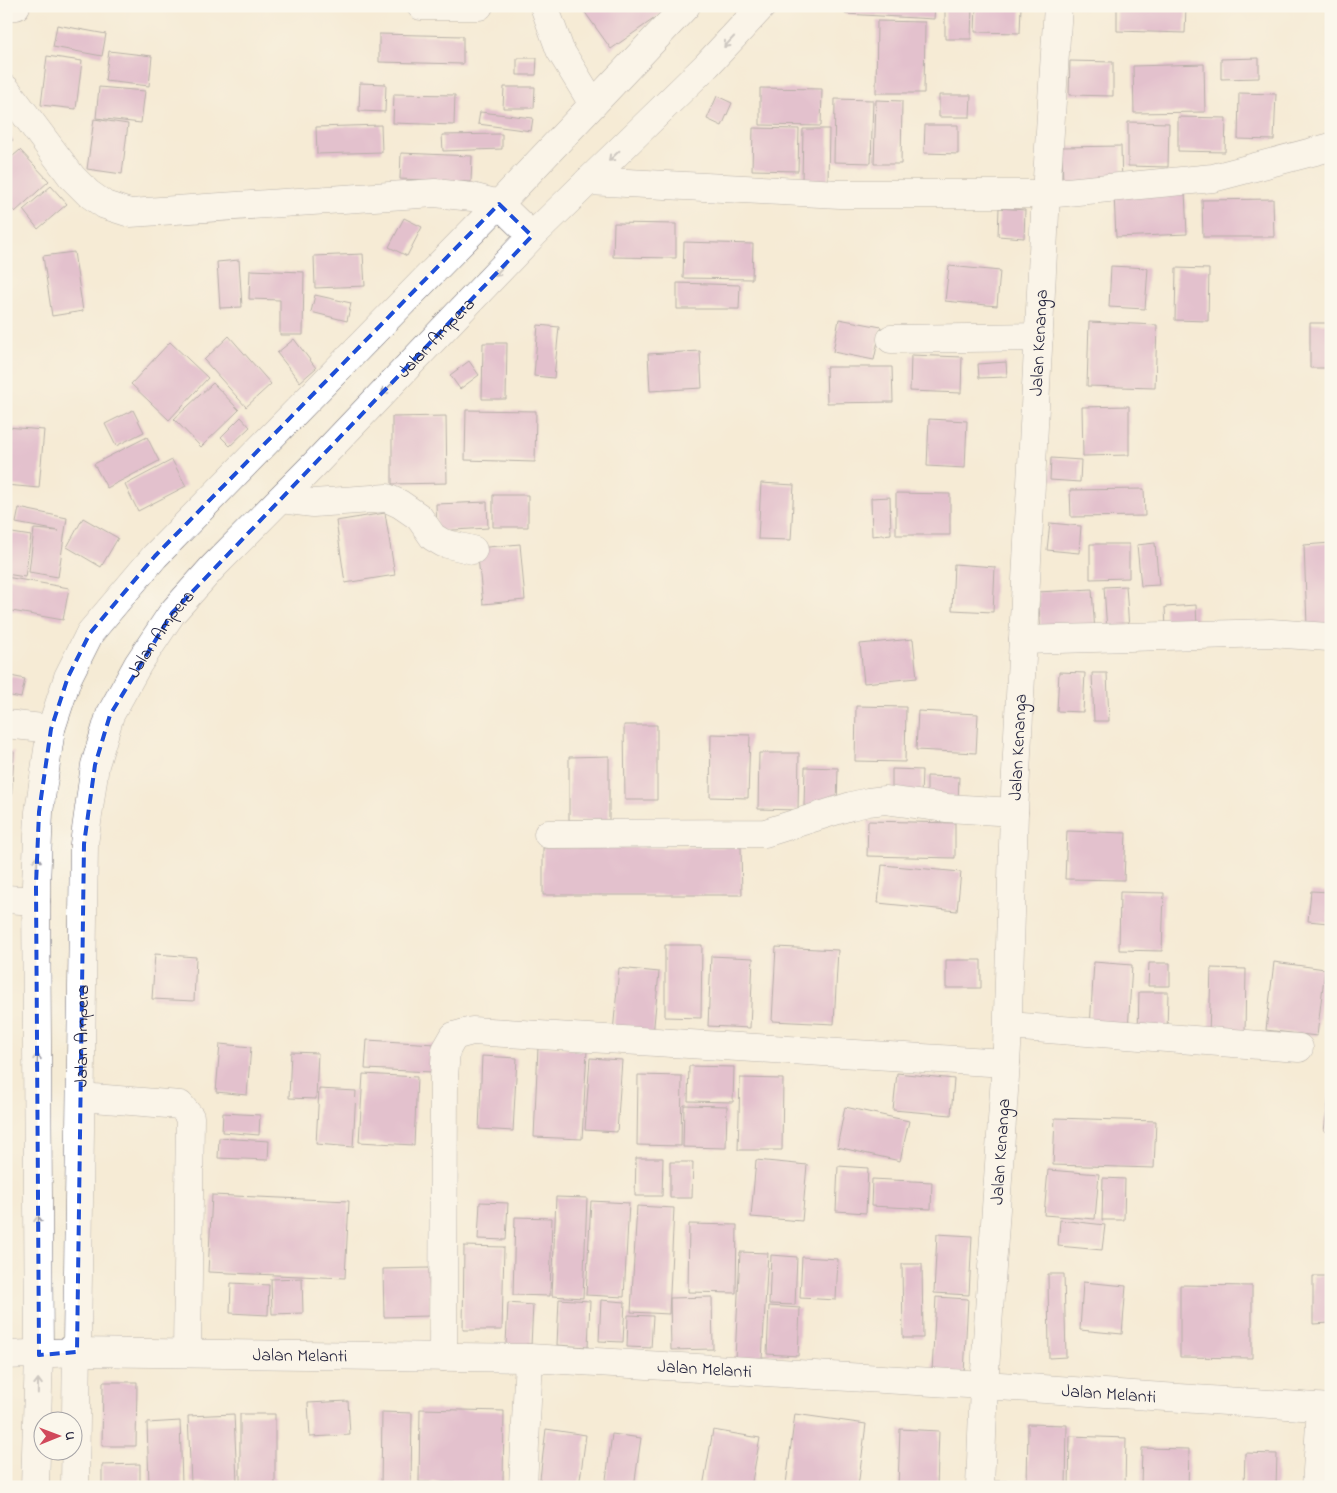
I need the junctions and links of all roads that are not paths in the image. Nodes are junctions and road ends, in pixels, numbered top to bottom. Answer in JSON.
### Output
{"nodes":[{"id":1,"x":16,"y":6,"type":"edge"},
{"id":2,"x":421,"y":6,"type":"edge"},
{"id":3,"x":479,"y":6,"type":"edge"},
{"id":4,"x":544,"y":6,"type":"edge"},
{"id":5,"x":686,"y":6,"type":"edge"},
{"id":6,"x":762,"y":6,"type":"edge"},
{"id":7,"x":1058,"y":6,"type":"edge"},
{"id":8,"x":6,"y":7,"type":"edge"},
{"id":9,"x":6,"y":89,"type":"edge"},
{"id":10,"x":593,"y":104,"type":"junction"},
{"id":11,"x":1331,"y":146,"type":"edge"},
{"id":12,"x":588,"y":181,"type":"junction"},
{"id":13,"x":1046,"y":194,"type":"junction"},
{"id":14,"x":499,"y":204,"type":"junction"},
{"id":15,"x":532,"y":236,"type":"junction"},
{"id":16,"x":891,"y":338,"type":"dead end"},
{"id":17,"x":1039,"y":338,"type":"junction"},
{"id":18,"x":281,"y":499,"type":"junction"},
{"id":19,"x":473,"y":550,"type":"dead end"},
{"id":20,"x":1328,"y":637,"type":"dead end"},
{"id":21,"x":1023,"y":640,"type":"junction"},
{"id":22,"x":6,"y":724,"type":"edge"},
{"id":23,"x":51,"y":729,"type":"junction"},
{"id":24,"x":1014,"y":812,"type":"junction"},
{"id":25,"x":548,"y":834,"type":"dead end"},
{"id":26,"x":6,"y":899,"type":"edge"},
{"id":27,"x":36,"y":901,"type":"junction"},
{"id":28,"x":1008,"y":1026,"type":"junction"},
{"id":29,"x":1299,"y":1048,"type":"dead end"},
{"id":30,"x":1006,"y":1063,"type":"junction"},
{"id":31,"x":81,"y":1097,"type":"junction"},
{"id":32,"x":77,"y":1352,"type":"junction"},
{"id":33,"x":187,"y":1354,"type":"junction"},
{"id":34,"x":39,"y":1355,"type":"junction"},
{"id":35,"x":6,"y":1356,"type":"edge"},
{"id":36,"x":443,"y":1356,"type":"junction"},
{"id":37,"x":529,"y":1358,"type":"junction"},
{"id":38,"x":984,"y":1385,"type":"junction"},
{"id":39,"x":1326,"y":1408,"type":"edge"},
{"id":40,"x":35,"y":1487,"type":"edge"},
{"id":41,"x":75,"y":1487,"type":"edge"},
{"id":42,"x":523,"y":1487,"type":"edge"},
{"id":43,"x":980,"y":1487,"type":"edge"},
{"id":44,"x":1316,"y":1487,"type":"edge"}],
"edges":[{"from":1,"to":8,"type":"street"},
{"from":2,"to":3,"type":"street"},
{"from":4,"to":10,"type":"street"},
{"from":5,"to":10,"type":"street"},
{"from":6,"to":12,"type":"street","name":"Jalan Ampera","one_way":true},
{"from":7,"to":13,"type":"street","name":"Jalan Kenanga"},
{"from":9,"to":14,"type":"street"},
{"from":10,"to":14,"type":"street"},
{"from":11,"to":13,"type":"street"},
{"from":12,"to":13,"type":"street"},
{"from":12,"to":15,"type":"street","name":"Jalan Ampera"},
{"from":13,"to":17,"type":"street","name":"Jalan Kenanga"},
{"from":14,"to":15,"type":"street"},
{"from":14,"to":23,"type":"street"},
{"from":15,"to":18,"type":"street","name":"Jalan Ampera","one_way":true},
{"from":16,"to":17,"type":"street"},
{"from":17,"to":21,"type":"street","name":"Jalan Kenanga"},
{"from":18,"to":19,"type":"street"},
{"from":18,"to":31,"type":"street","name":"Jalan Ampera"},
{"from":20,"to":21,"type":"street"},
{"from":21,"to":24,"type":"street","name":"Jalan Kenanga"},
{"from":22,"to":23,"type":"street"},
{"from":27,"to":23,"type":"street","one_way":true},
{"from":24,"to":25,"type":"street"},
{"from":24,"to":28,"type":"street","name":"Jalan Kenanga"},
{"from":26,"to":27,"type":"street"},
{"from":34,"to":27,"type":"street","one_way":true},
{"from":28,"to":29,"type":"street"},
{"from":28,"to":30,"type":"street","name":"Jalan Kenanga"},
{"from":30,"to":36,"type":"street"},
{"from":30,"to":38,"type":"street","name":"Jalan Kenanga"},
{"from":31,"to":32,"type":"street","name":"Jalan Ampera"},
{"from":31,"to":33,"type":"street"},
{"from":32,"to":33,"type":"street","name":"Jalan Melanti"},
{"from":32,"to":34,"type":"street","name":"Jalan Melanti"},
{"from":32,"to":41,"type":"street","name":"Jalan Ampera"},
{"from":33,"to":36,"type":"street","name":"Jalan Melanti"},
{"from":34,"to":35,"type":"street","name":"Jalan Melanti"},
{"from":40,"to":34,"type":"street","one_way":true},
{"from":36,"to":37,"type":"street","name":"Jalan Melanti"},
{"from":37,"to":38,"type":"street","name":"Jalan Melanti"},
{"from":37,"to":42,"type":"street"},
{"from":38,"to":39,"type":"street","name":"Jalan Melanti"},
{"from":38,"to":43,"type":"street","name":"Jalan Kenanga"},
{"from":39,"to":44,"type":"street"}]}
